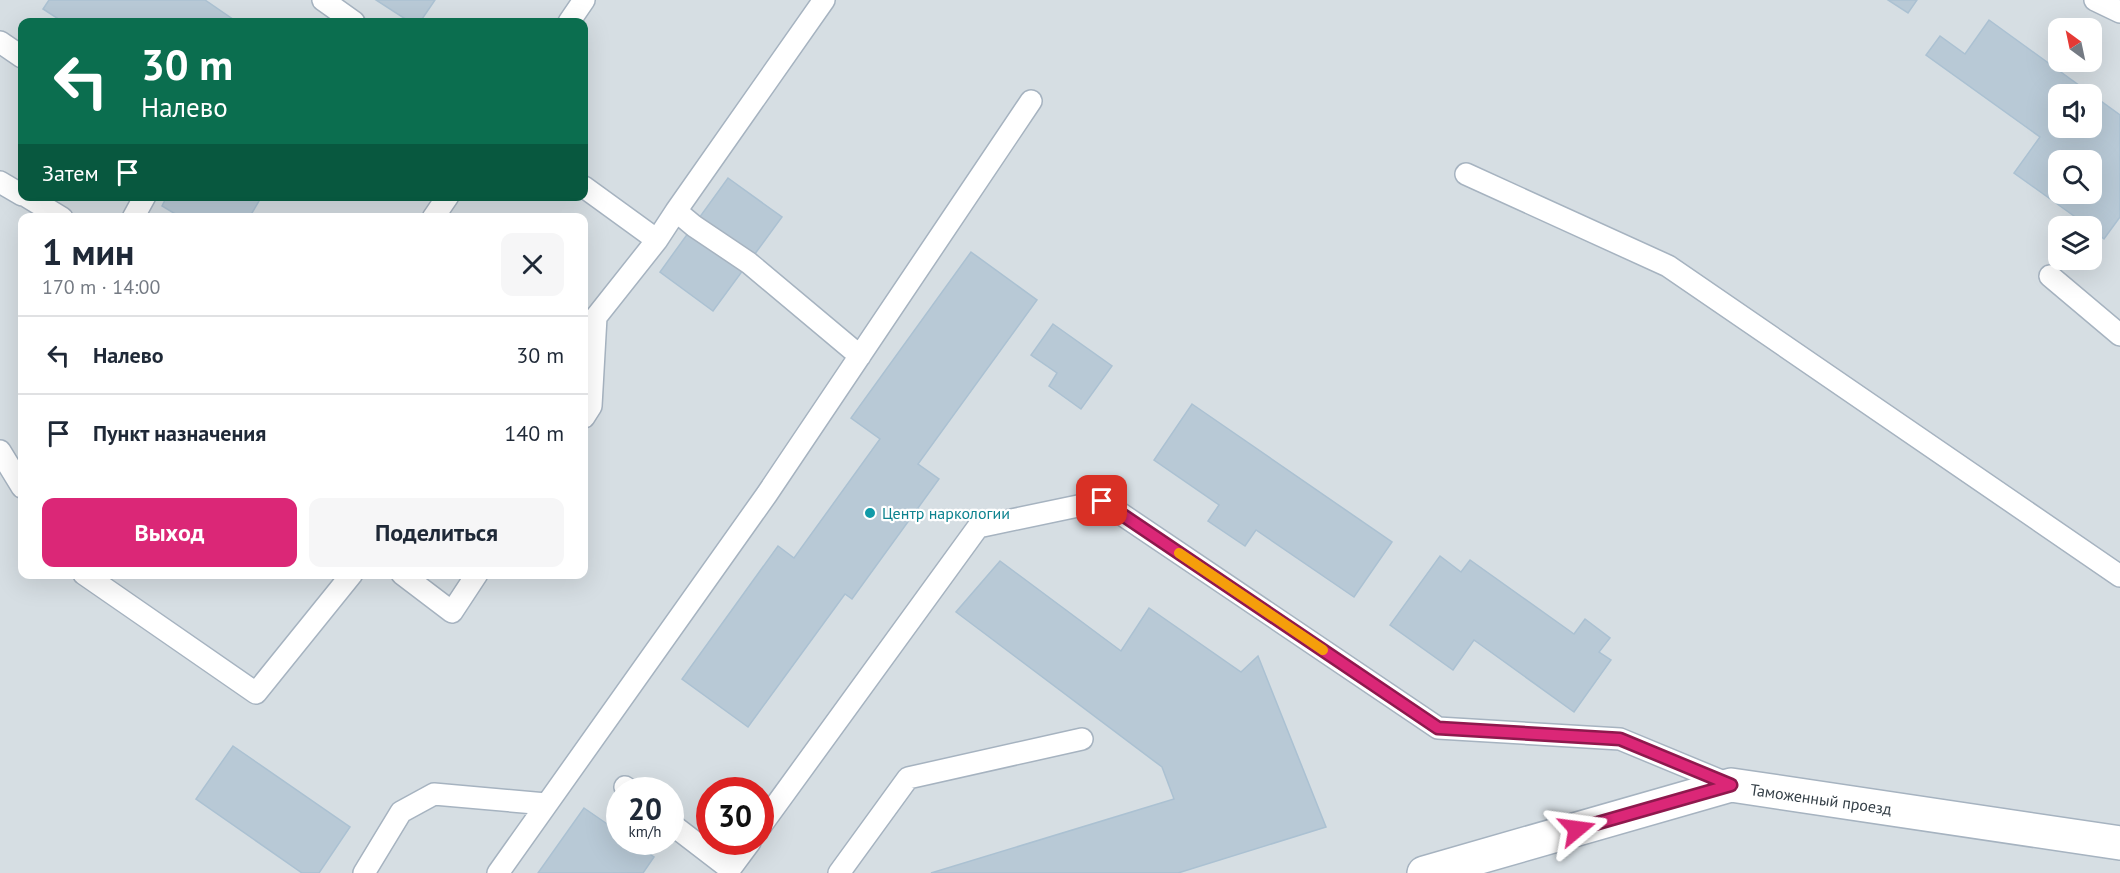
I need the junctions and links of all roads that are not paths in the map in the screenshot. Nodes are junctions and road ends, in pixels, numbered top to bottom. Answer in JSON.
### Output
{"nodes":[{"id":1,"x":323,"y":0,"type":"edge"},
{"id":2,"x":584,"y":0,"type":"edge"},
{"id":3,"x":824,"y":0,"type":"edge"},
{"id":4,"x":2095,"y":0,"type":"edge"},
{"id":5,"x":2120,"y":12,"type":"edge"},
{"id":6,"x":348,"y":18,"type":"edge"},
{"id":7,"x":571,"y":18,"type":"edge"},
{"id":8,"x":0,"y":42,"type":"edge"},
{"id":9,"x":18,"y":54,"type":"edge"},
{"id":10,"x":1031,"y":101,"type":"dead end"},
{"id":11,"x":1466,"y":174,"type":"dead end"},
{"id":12,"x":0,"y":182,"type":"edge"},
{"id":13,"x":588,"y":190,"type":"edge"},
{"id":14,"x":18,"y":192,"type":"edge"},
{"id":15,"x":33,"y":201,"type":"edge"},
{"id":16,"x":676,"y":211,"type":"junction"},
{"id":17,"x":53,"y":213,"type":"edge"},
{"id":18,"x":657,"y":240,"type":"junction"},
{"id":19,"x":2050,"y":276,"type":"dead end"},
{"id":20,"x":2120,"y":335,"type":"edge"},
{"id":21,"x":860,"y":356,"type":"junction"},
{"id":22,"x":588,"y":411,"type":"edge"},
{"id":23,"x":0,"y":451,"type":"edge"},
{"id":24,"x":18,"y":481,"type":"edge"},
{"id":25,"x":2120,"y":576,"type":"edge"},
{"id":26,"x":91,"y":579,"type":"edge"},
{"id":27,"x":348,"y":579,"type":"edge"},
{"id":28,"x":409,"y":579,"type":"edge"},
{"id":29,"x":474,"y":579,"type":"edge"},
{"id":30,"x":1082,"y":739,"type":"dead end"},
{"id":31,"x":1731,"y":785,"type":"junction"},
{"id":32,"x":546,"y":804,"type":"junction"},
{"id":33,"x":774,"y":808,"type":"edge"},
{"id":34,"x":684,"y":834,"type":"edge"},
{"id":35,"x":2120,"y":843,"type":"edge"},
{"id":36,"x":742,"y":855,"type":"edge"},
{"id":37,"x":731,"y":872,"type":"edge"},
{"id":38,"x":364,"y":873,"type":"edge"},
{"id":39,"x":498,"y":873,"type":"edge"},
{"id":40,"x":839,"y":873,"type":"edge"},
{"id":41,"x":1424,"y":873,"type":"edge"}],
"edges":[{"from":1,"to":6,"type":"lane"},
{"from":2,"to":7,"type":"lane"},
{"from":3,"to":16,"type":"lane"},
{"from":4,"to":5,"type":"lane"},
{"from":8,"to":9,"type":"lane"},
{"from":10,"to":21,"type":"lane"},
{"from":11,"to":25,"type":"lane"},
{"from":12,"to":14,"type":"lane"},
{"from":13,"to":18,"type":"lane"},
{"from":15,"to":17,"type":"lane"},
{"from":16,"to":18,"type":"lane"},
{"from":16,"to":21,"type":"lane"},
{"from":18,"to":22,"type":"lane"},
{"from":19,"to":20,"type":"lane"},
{"from":21,"to":32,"type":"lane"},
{"from":23,"to":24,"type":"lane"},
{"from":26,"to":27,"type":"lane"},
{"from":28,"to":29,"type":"lane"},
{"from":30,"to":40,"type":"lane"},
{"from":31,"to":33,"type":"lane"},
{"from":31,"to":35,"type":"street","name":"Таможенный проезд"},
{"from":31,"to":41,"type":"street","name":"Таможенный проезд"},
{"from":32,"to":38,"type":"lane"},
{"from":32,"to":39,"type":"lane"},
{"from":34,"to":37,"type":"lane"},
{"from":36,"to":37,"type":"lane"}]}
